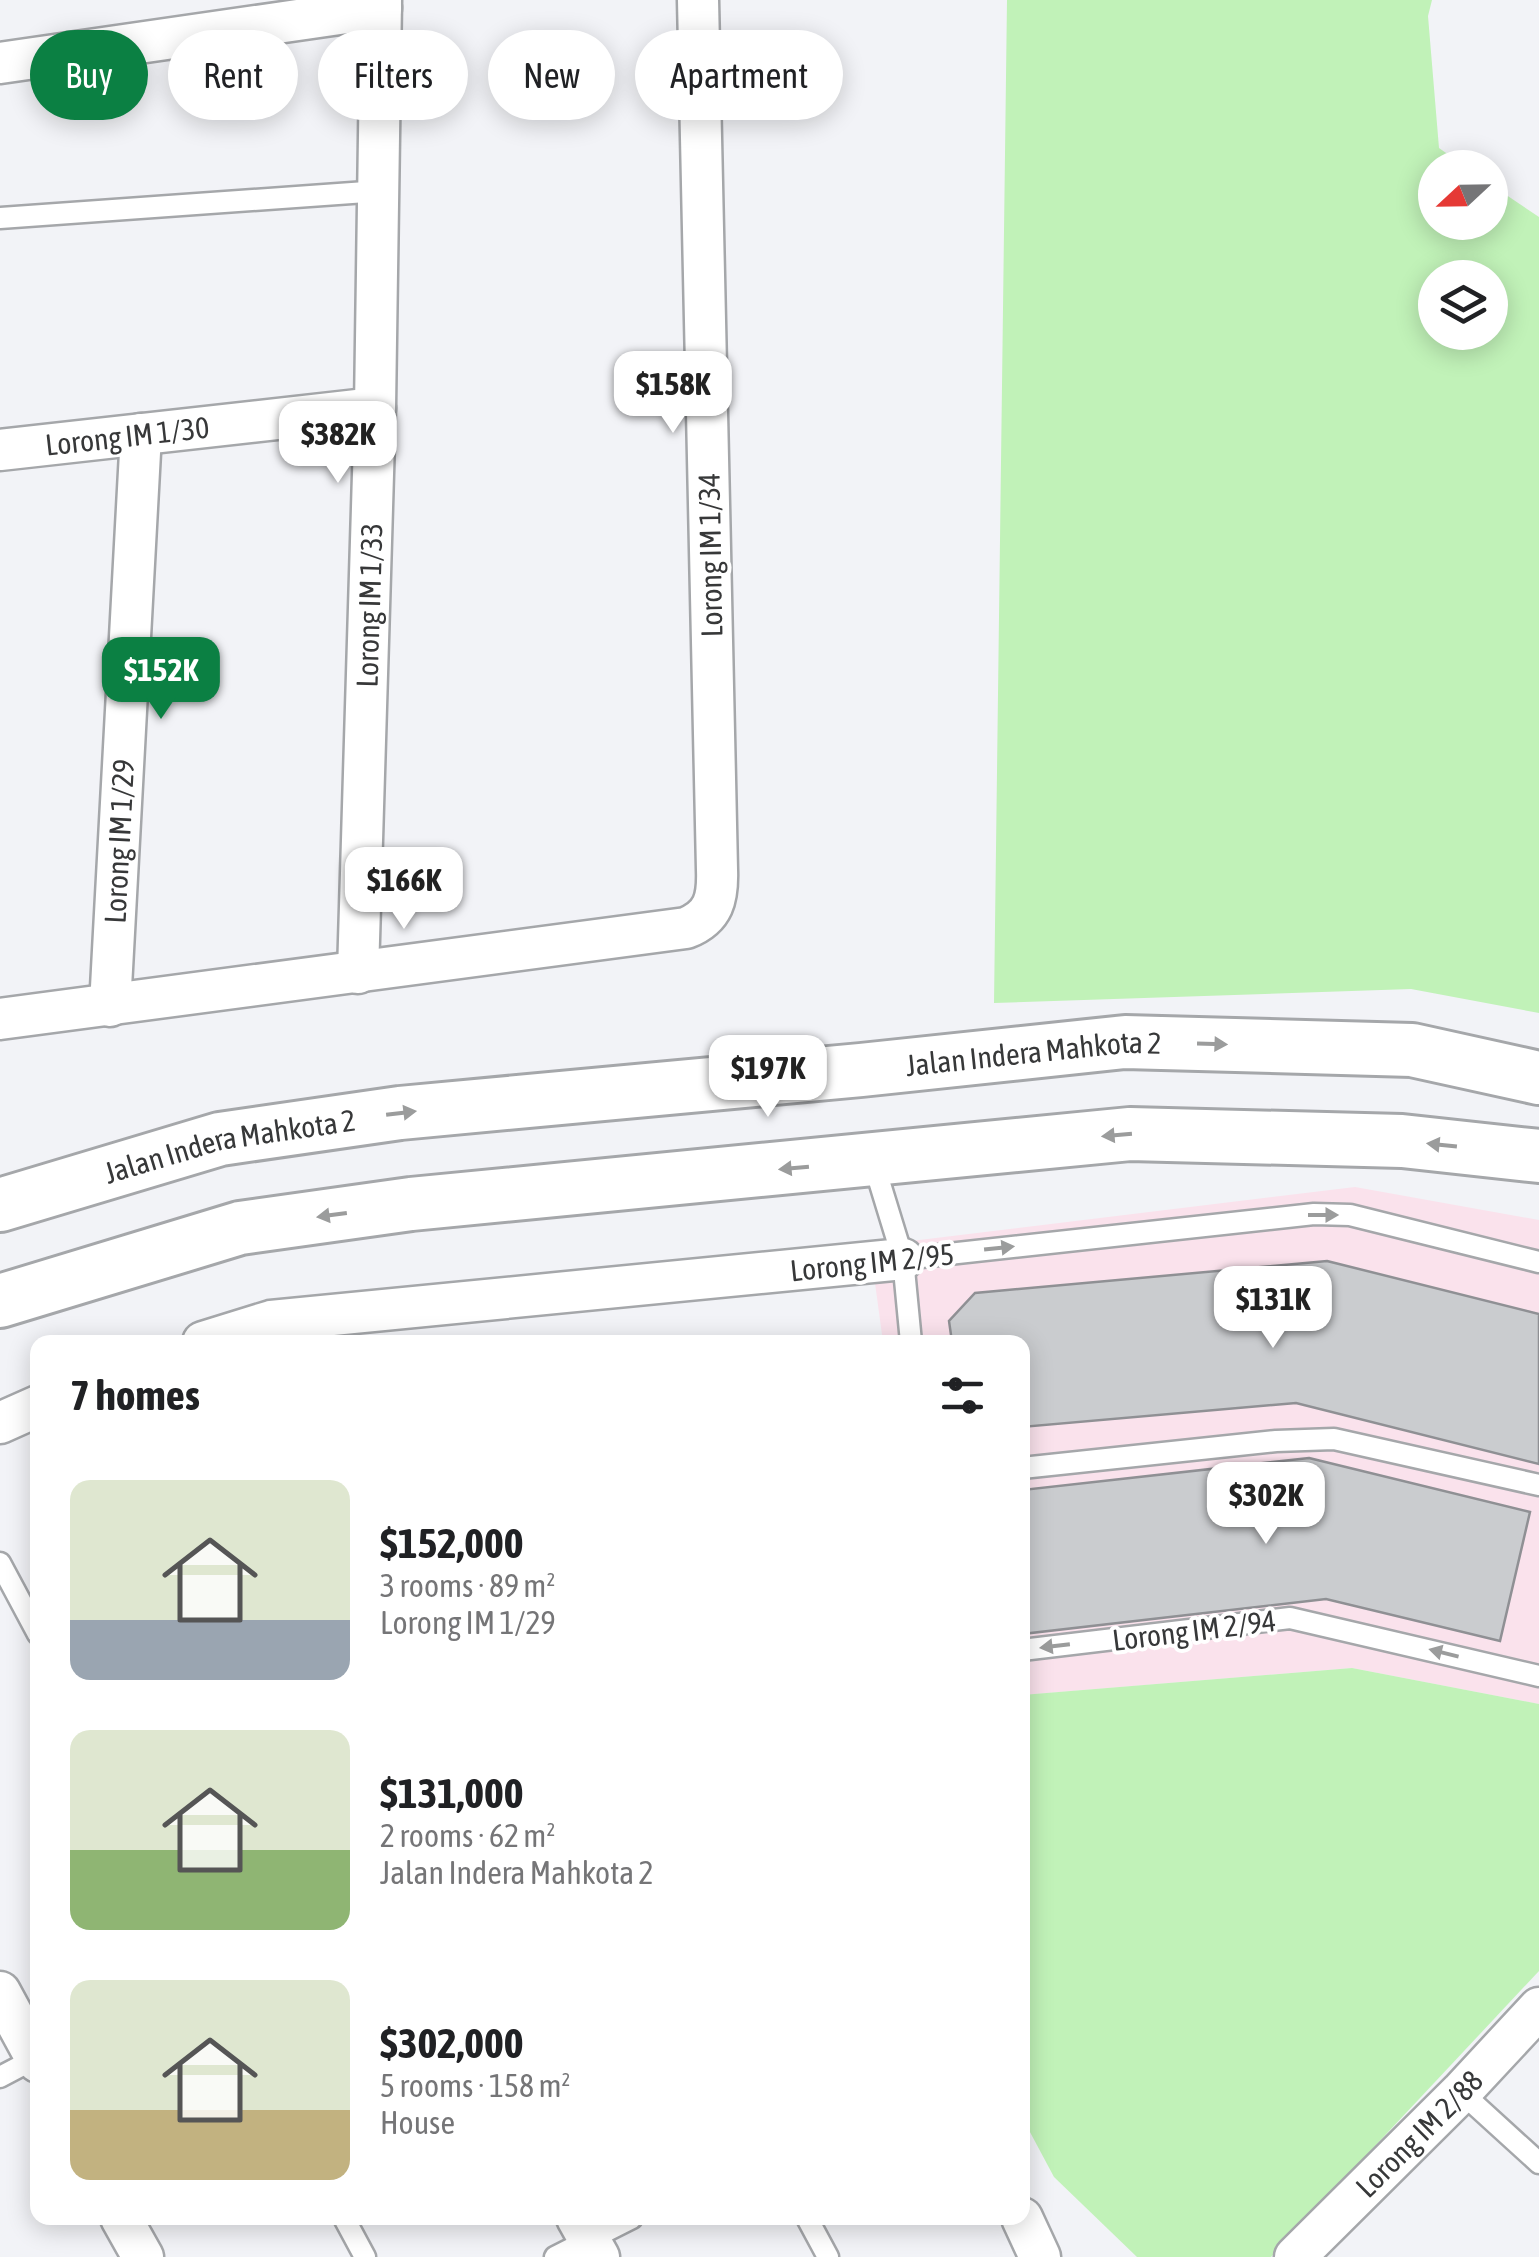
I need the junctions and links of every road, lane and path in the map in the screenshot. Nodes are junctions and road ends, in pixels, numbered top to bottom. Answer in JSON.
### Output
{"nodes":[{"id":1,"x":698,"y":0,"type":"edge"},
{"id":2,"x":381,"y":4,"type":"edge"},
{"id":3,"x":0,"y":63,"type":"edge"},
{"id":4,"x":380,"y":191,"type":"junction"},
{"id":5,"x":0,"y":218,"type":"edge"},
{"id":6,"x":375,"y":408,"type":"junction"},
{"id":7,"x":142,"y":434,"type":"junction"},
{"id":8,"x":0,"y":450,"type":"edge"},
{"id":9,"x":358,"y":973,"type":"junction"},
{"id":10,"x":110,"y":1006,"type":"junction"},
{"id":11,"x":0,"y":1019,"type":"edge"},
{"id":12,"x":1539,"y":1078,"type":"edge"},
{"id":13,"x":1539,"y":1156,"type":"edge"},
{"id":14,"x":873,"y":1161,"type":"junction"},
{"id":15,"x":0,"y":1205,"type":"edge"},
{"id":16,"x":902,"y":1259,"type":"junction"},
{"id":17,"x":1539,"y":1262,"type":"edge"},
{"id":18,"x":0,"y":1301,"type":"edge"},
{"id":19,"x":225,"y":1335,"type":"edge"},
{"id":20,"x":910,"y":1335,"type":"edge"},
{"id":21,"x":30,"y":1410,"type":"edge"},
{"id":22,"x":0,"y":1424,"type":"edge"},
{"id":23,"x":1030,"y":1467,"type":"edge"},
{"id":24,"x":1539,"y":1486,"type":"edge"},
{"id":25,"x":0,"y":1563,"type":"edge"},
{"id":26,"x":30,"y":1619,"type":"edge"},
{"id":27,"x":1030,"y":1649,"type":"edge"},
{"id":28,"x":1539,"y":1676,"type":"edge"},
{"id":29,"x":0,"y":1992,"type":"edge"},
{"id":30,"x":1539,"y":2008,"type":"edge"},
{"id":31,"x":30,"y":2046,"type":"edge"},
{"id":32,"x":30,"y":2062,"type":"edge"},
{"id":33,"x":0,"y":2077,"type":"edge"},
{"id":34,"x":1461,"y":2092,"type":"junction"},
{"id":35,"x":1539,"y":2163,"type":"edge"},
{"id":36,"x":125,"y":2225,"type":"edge"},
{"id":37,"x":348,"y":2225,"type":"edge"},
{"id":38,"x":617,"y":2225,"type":"edge"},
{"id":39,"x":811,"y":2225,"type":"edge"},
{"id":40,"x":1025,"y":2225,"type":"edge"},
{"id":41,"x":580,"y":2243,"type":"edge"},
{"id":42,"x":142,"y":2257,"type":"edge"},
{"id":43,"x":364,"y":2257,"type":"edge"},
{"id":44,"x":828,"y":2257,"type":"edge"},
{"id":45,"x":1040,"y":2257,"type":"edge"},
{"id":46,"x":1295,"y":2257,"type":"edge"}],
"edges":[{"from":1,"to":9,"type":"street","name":"Lorong IM 1/34"},
{"from":2,"to":3,"type":"street"},
{"from":2,"to":4,"type":"street","name":"Lorong IM 1/33"},
{"from":4,"to":5,"type":"lane"},
{"from":4,"to":6,"type":"street","name":"Lorong IM 1/33"},
{"from":6,"to":7,"type":"street","name":"Lorong IM 1/30"},
{"from":6,"to":9,"type":"street","name":"Lorong IM 1/33"},
{"from":7,"to":8,"type":"street","name":"Lorong IM 1/30"},
{"from":7,"to":10,"type":"street","name":"Lorong IM 1/29"},
{"from":9,"to":10,"type":"street","name":"Lorong IM 1/34"},
{"from":10,"to":11,"type":"street","name":"Lorong IM 1/34"},
{"from":15,"to":12,"type":"street","name":"Jalan Indera Mahkota 2","one_way":true},
{"from":13,"to":14,"type":"street","one_way":true},
{"from":14,"to":16,"type":"lane"},
{"from":14,"to":18,"type":"street","one_way":true},
{"from":16,"to":17,"type":"lane","name":"Lorong IM 2/95","one_way":true},
{"from":16,"to":19,"type":"street","name":"Lorong IM 2/95"},
{"from":16,"to":20,"type":"lane"},
{"from":21,"to":22,"type":"street"},
{"from":23,"to":24,"type":"lane"},
{"from":25,"to":26,"type":"lane"},
{"from":28,"to":27,"type":"lane","name":"Lorong IM 2/94","one_way":true},
{"from":29,"to":31,"type":"street"},
{"from":30,"to":34,"type":"street","name":"Lorong IM 2/88"},
{"from":32,"to":33,"type":"lane"},
{"from":34,"to":35,"type":"lane"},
{"from":34,"to":46,"type":"street","name":"Lorong IM 2/88"},
{"from":36,"to":42,"type":"street"},
{"from":37,"to":43,"type":"lane"},
{"from":38,"to":41,"type":"lane"},
{"from":39,"to":44,"type":"lane"},
{"from":40,"to":45,"type":"street"}]}
